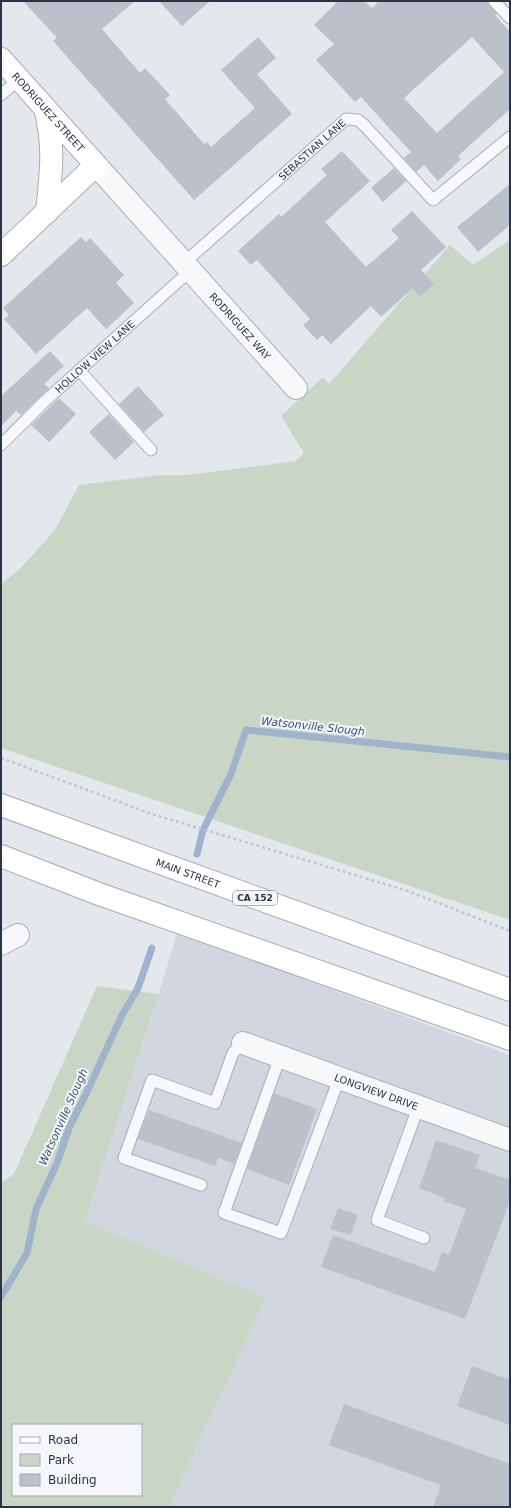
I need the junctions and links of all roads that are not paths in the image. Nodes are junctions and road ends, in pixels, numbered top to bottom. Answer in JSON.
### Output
{"nodes":[{"id":1,"x":494,"y":1,"type":"edge"},
{"id":2,"x":510,"y":18,"type":"edge"},
{"id":3,"x":1,"y":59,"type":"edge"},
{"id":4,"x":19,"y":79,"type":"junction"},
{"id":5,"x":1,"y":94,"type":"edge"},
{"id":6,"x":44,"y":106,"type":"junction"},
{"id":7,"x":510,"y":137,"type":"edge"},
{"id":8,"x":96,"y":165,"type":"junction"},
{"id":9,"x":47,"y":212,"type":"junction"},
{"id":10,"x":1,"y":255,"type":"edge"},
{"id":11,"x":188,"y":267,"type":"junction"},
{"id":12,"x":79,"y":370,"type":"junction"},
{"id":13,"x":296,"y":388,"type":"dead end"},
{"id":14,"x":1,"y":445,"type":"edge"},
{"id":15,"x":151,"y":450,"type":"dead end"},
{"id":16,"x":1,"y":806,"type":"edge"},
{"id":17,"x":1,"y":856,"type":"edge"},
{"id":18,"x":510,"y":990,"type":"edge"},
{"id":19,"x":510,"y":1039,"type":"edge"},
{"id":20,"x":243,"y":1043,"type":"joint"},
{"id":21,"x":280,"y":1057,"type":"junction"},
{"id":22,"x":339,"y":1079,"type":"junction"},
{"id":23,"x":418,"y":1108,"type":"junction"},
{"id":24,"x":510,"y":1140,"type":"edge"},
{"id":25,"x":201,"y":1185,"type":"dead end"},
{"id":26,"x":424,"y":1238,"type":"dead end"}],
"edges":[{"from":1,"to":2,"type":"lane"},
{"from":3,"to":4,"type":"main road","name":"RODRIGUEZ STREET"},
{"from":4,"to":5,"type":"lane"},
{"from":4,"to":6,"type":"main road","name":"RODRIGUEZ STREET"},
{"from":6,"to":8,"type":"main road","name":"RODRIGUEZ STREET"},
{"from":6,"to":9,"type":"main road"},
{"from":7,"to":11,"type":"lane","name":"SEBASTIAN LANE"},
{"from":8,"to":9,"type":"main road"},
{"from":8,"to":11,"type":"street","name":"RODRIGUEZ STREET"},
{"from":9,"to":10,"type":"main road"},
{"from":11,"to":12,"type":"lane","name":"HOLLOW VIEW LANE"},
{"from":11,"to":13,"type":"street","name":"RODRIGUEZ WAY"},
{"from":12,"to":14,"type":"lane","name":"HOLLOW VIEW LANE"},
{"from":12,"to":15,"type":"lane"},
{"from":16,"to":18,"type":"main road","name":"MAIN STREET","number":"CA 152"},
{"from":17,"to":19,"type":"main road"},
{"from":20,"to":21,"type":"street","name":"LONGVIEW DRIVE"},
{"from":20,"to":25,"type":"lane"},
{"from":21,"to":22,"type":"street","name":"LONGVIEW DRIVE"},
{"from":21,"to":22,"type":"lane"},
{"from":22,"to":23,"type":"street","name":"LONGVIEW DRIVE"},
{"from":23,"to":24,"type":"street","name":"LONGVIEW DRIVE"},
{"from":23,"to":26,"type":"lane"}]}
